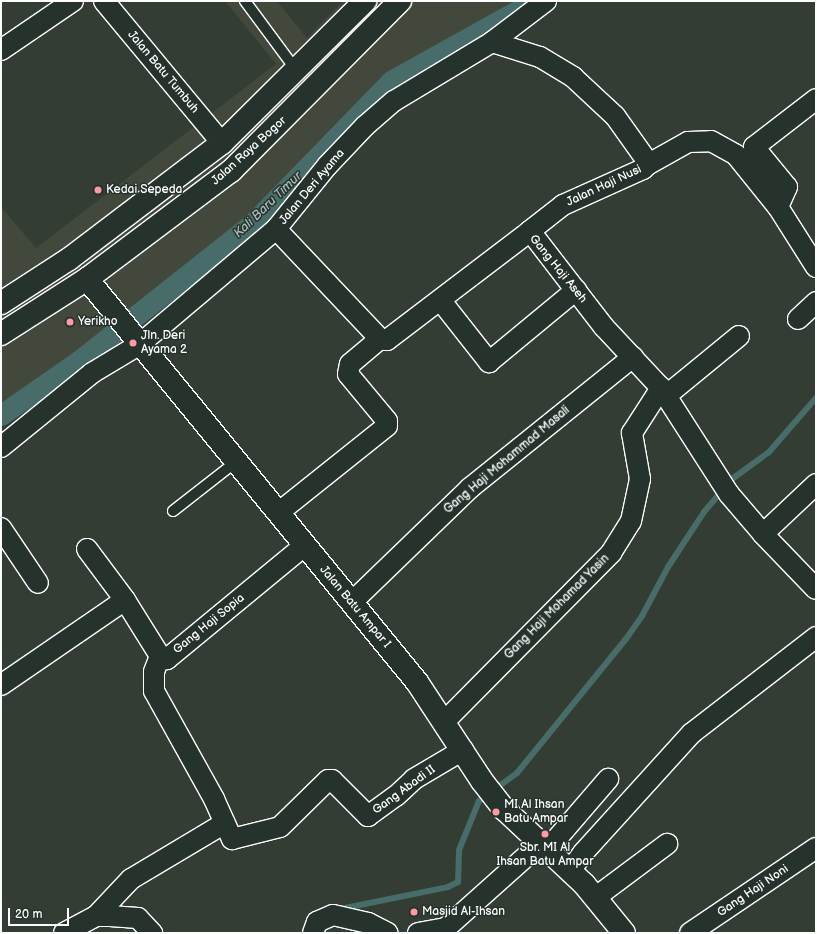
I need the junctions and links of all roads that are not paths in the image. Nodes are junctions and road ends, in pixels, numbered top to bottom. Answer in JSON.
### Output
{"nodes":[{"id":1,"x":73,"y":1,"type":"edge"},
{"id":2,"x":104,"y":1,"type":"edge"},
{"id":3,"x":245,"y":1,"type":"edge"},
{"id":4,"x":365,"y":1,"type":"edge"},
{"id":5,"x":400,"y":1,"type":"edge"},
{"id":6,"x":546,"y":1,"type":"edge"},
{"id":7,"x":492,"y":42,"type":"junction"},
{"id":8,"x":1,"y":50,"type":"edge"},
{"id":9,"x":296,"y":70,"type":"junction"},
{"id":10,"x":816,"y":99,"type":"edge"},
{"id":11,"x":222,"y":144,"type":"junction"},
{"id":12,"x":647,"y":165,"type":"junction"},
{"id":13,"x":778,"y":207,"type":"junction"},
{"id":14,"x":276,"y":229,"type":"junction"},
{"id":15,"x":530,"y":231,"type":"junction"},
{"id":16,"x":816,"y":267,"type":"edge"},
{"id":17,"x":87,"y":279,"type":"junction"},
{"id":18,"x":576,"y":290,"type":"junction"},
{"id":19,"x":441,"y":301,"type":"junction"},
{"id":20,"x":816,"y":302,"type":"edge"},
{"id":21,"x":1,"y":303,"type":"edge"},
{"id":22,"x":798,"y":319,"type":"dead end"},
{"id":23,"x":1,"y":334,"type":"edge"},
{"id":24,"x":739,"y":336,"type":"dead end"},
{"id":25,"x":380,"y":339,"type":"junction"},
{"id":26,"x":139,"y":342,"type":"junction"},
{"id":27,"x":633,"y":357,"type":"junction"},
{"id":28,"x":664,"y":392,"type":"junction"},
{"id":29,"x":1,"y":447,"type":"edge"},
{"id":30,"x":237,"y":461,"type":"junction"},
{"id":31,"x":816,"y":484,"type":"edge"},
{"id":32,"x":173,"y":511,"type":"dead end"},
{"id":33,"x":278,"y":513,"type":"junction"},
{"id":34,"x":1,"y":528,"type":"edge"},
{"id":35,"x":763,"y":534,"type":"junction"},
{"id":36,"x":304,"y":546,"type":"junction"},
{"id":37,"x":87,"y":549,"type":"dead end"},
{"id":38,"x":38,"y":583,"type":"dead end"},
{"id":39,"x":816,"y":589,"type":"edge"},
{"id":40,"x":124,"y":600,"type":"junction"},
{"id":41,"x":352,"y":602,"type":"junction"},
{"id":42,"x":816,"y":637,"type":"edge"},
{"id":43,"x":160,"y":656,"type":"junction"},
{"id":44,"x":1,"y":685,"type":"edge"},
{"id":45,"x":444,"y":722,"type":"junction"},
{"id":46,"x":463,"y":750,"type":"junction"},
{"id":47,"x":608,"y":779,"type":"dead end"},
{"id":48,"x":229,"y":832,"type":"junction"},
{"id":49,"x":667,"y":844,"type":"dead end"},
{"id":50,"x":543,"y":847,"type":"junction"},
{"id":51,"x":816,"y":848,"type":"edge"},
{"id":52,"x":570,"y":871,"type":"junction"},
{"id":53,"x":596,"y":897,"type":"junction"},
{"id":54,"x":96,"y":916,"type":"junction"},
{"id":55,"x":64,"y":933,"type":"edge"},
{"id":56,"x":152,"y":933,"type":"edge"},
{"id":57,"x":313,"y":933,"type":"edge"},
{"id":58,"x":388,"y":933,"type":"edge"},
{"id":59,"x":418,"y":933,"type":"edge"},
{"id":60,"x":624,"y":933,"type":"edge"},
{"id":61,"x":690,"y":933,"type":"edge"}],
"edges":[{"from":1,"to":8,"type":"street"},
{"from":2,"to":11,"type":"street","name":"Jalan Batu Tumbuh"},
{"from":3,"to":9,"type":"lane"},
{"from":4,"to":9,"type":"main road","name":"Jalan Raya Bogor"},
{"from":5,"to":17,"type":"main road","name":"Jalan Raya Bogor"},
{"from":6,"to":7,"type":"street","name":"Jalan Deri Ayama"},
{"from":7,"to":12,"type":"street","name":"Jalan Haji Nusi"},
{"from":7,"to":14,"type":"street","name":"Jalan Deri Ayama"},
{"from":9,"to":11,"type":"main road","name":"Jalan Raya Bogor"},
{"from":10,"to":13,"type":"street"},
{"from":11,"to":21,"type":"main road","name":"Jalan Raya Bogor"},
{"from":12,"to":13,"type":"street"},
{"from":12,"to":15,"type":"street","name":"Jalan Haji Nusi"},
{"from":13,"to":16,"type":"street"},
{"from":14,"to":25,"type":"street"},
{"from":14,"to":26,"type":"street","name":"Jalan Deri Ayama"},
{"from":15,"to":18,"type":"street","name":"Gang Haji Aseh"},
{"from":15,"to":19,"type":"street","name":"Gang Haji Aseh"},
{"from":17,"to":23,"type":"main road","name":"Jalan Raya Bogor"},
{"from":17,"to":26,"type":"main road","name":"Jalan Batu Ampar I"},
{"from":18,"to":19,"type":"street"},
{"from":18,"to":27,"type":"street","name":"Gang Haji Aseh"},
{"from":19,"to":25,"type":"street","name":"Gang Haji Aseh"},
{"from":20,"to":22,"type":"street"},
{"from":24,"to":28,"type":"street","name":"Gang Haji Mohamad Yasin"},
{"from":25,"to":33,"type":"street","name":"Gang Haji Aseh"},
{"from":26,"to":29,"type":"street","name":"Jalan Deri Ayama"},
{"from":26,"to":30,"type":"main road","name":"Jalan Batu Ampar I"},
{"from":27,"to":28,"type":"street","name":"Gang Haji Aseh"},
{"from":27,"to":41,"type":"street","name":"Gang Haji Mohammad Masali"},
{"from":28,"to":35,"type":"street","name":"Gang Haji Aseh"},
{"from":28,"to":45,"type":"street","name":"Gang Haji Mohamad Yasin"},
{"from":30,"to":32,"type":"lane"},
{"from":30,"to":33,"type":"main road","name":"Jalan Batu Ampar I"},
{"from":31,"to":35,"type":"street"},
{"from":33,"to":36,"type":"main road","name":"Jalan Batu Ampar I"},
{"from":34,"to":38,"type":"street"},
{"from":35,"to":39,"type":"street","name":"Gang Haji Aseh"},
{"from":36,"to":41,"type":"main road","name":"Jalan Batu Ampar I"},
{"from":36,"to":43,"type":"street","name":"Gang Haji Sopia"},
{"from":37,"to":40,"type":"street"},
{"from":40,"to":43,"type":"street"},
{"from":40,"to":44,"type":"street"},
{"from":41,"to":45,"type":"main road","name":"Jalan Batu Ampar I"},
{"from":42,"to":52,"type":"street"},
{"from":43,"to":48,"type":"street","name":"Gang Haji Sopia"},
{"from":45,"to":46,"type":"main road","name":"Jalan Batu Ampar I"},
{"from":46,"to":48,"type":"street","name":"Gang Abadi II"},
{"from":46,"to":50,"type":"main road","name":"Jalan Batu Ampar I"},
{"from":47,"to":50,"type":"street"},
{"from":48,"to":54,"type":"street"},
{"from":49,"to":53,"type":"street"},
{"from":50,"to":52,"type":"main road","name":"Jalan Batu Ampar I"},
{"from":50,"to":59,"type":"street"},
{"from":51,"to":61,"type":"street","name":"Gang Haji Noni"},
{"from":52,"to":53,"type":"main road","name":"Jalan Batu Ampar I"},
{"from":53,"to":60,"type":"main road","name":"Jalan Batu Ampar I"},
{"from":54,"to":55,"type":"street"},
{"from":54,"to":56,"type":"street"},
{"from":57,"to":58,"type":"street"}]}
